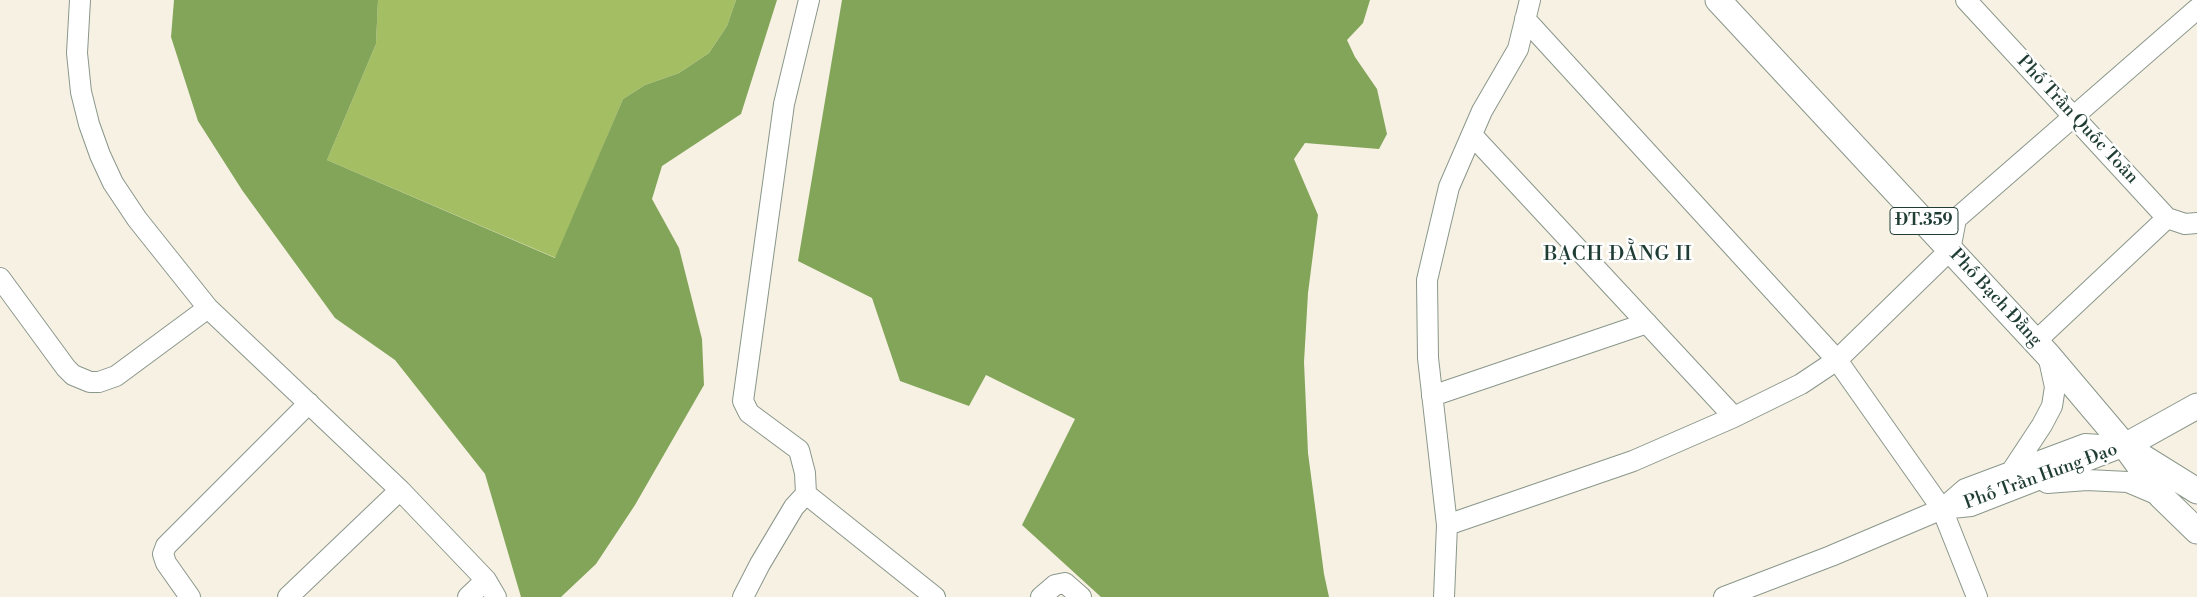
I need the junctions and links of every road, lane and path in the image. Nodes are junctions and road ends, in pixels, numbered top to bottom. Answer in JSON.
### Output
{"nodes":[{"id":1,"x":80,"y":0,"type":"edge"},
{"id":2,"x":809,"y":0,"type":"edge"},
{"id":3,"x":1530,"y":0,"type":"edge"},
{"id":4,"x":1718,"y":0,"type":"edge"},
{"id":5,"x":1966,"y":0,"type":"edge"},
{"id":6,"x":2197,"y":9,"type":"edge"},
{"id":7,"x":1525,"y":19,"type":"junction"},
{"id":8,"x":2075,"y":117,"type":"junction"},
{"id":9,"x":1472,"y":135,"type":"junction"},
{"id":10,"x":2167,"y":218,"type":"junction"},
{"id":11,"x":2197,"y":223,"type":"edge"},
{"id":12,"x":1950,"y":250,"type":"junction"},
{"id":13,"x":0,"y":278,"type":"edge"},
{"id":14,"x":208,"y":308,"type":"junction"},
{"id":15,"x":1646,"y":323,"type":"junction"},
{"id":16,"x":2041,"y":348,"type":"junction"},
{"id":17,"x":1837,"y":360,"type":"junction"},
{"id":18,"x":1432,"y":396,"type":"junction"},
{"id":19,"x":309,"y":403,"type":"junction"},
{"id":20,"x":2197,"y":406,"type":"edge"},
{"id":21,"x":1734,"y":417,"type":"junction"},
{"id":22,"x":2125,"y":446,"type":"junction"},
{"id":23,"x":2017,"y":479,"type":"junction"},
{"id":24,"x":400,"y":490,"type":"junction"},
{"id":25,"x":2197,"y":491,"type":"edge"},
{"id":26,"x":806,"y":494,"type":"junction"},
{"id":27,"x":2160,"y":496,"type":"junction"},
{"id":28,"x":1942,"y":509,"type":"junction"},
{"id":29,"x":1447,"y":525,"type":"junction"},
{"id":30,"x":2197,"y":531,"type":"edge"},
{"id":31,"x":491,"y":589,"type":"edge"},
{"id":32,"x":190,"y":597,"type":"edge"},
{"id":33,"x":288,"y":597,"type":"edge"},
{"id":34,"x":468,"y":597,"type":"edge"},
{"id":35,"x":743,"y":597,"type":"edge"},
{"id":36,"x":935,"y":597,"type":"edge"},
{"id":37,"x":1041,"y":597,"type":"edge"},
{"id":38,"x":1081,"y":597,"type":"edge"},
{"id":39,"x":1444,"y":597,"type":"edge"},
{"id":40,"x":1724,"y":597,"type":"edge"},
{"id":41,"x":1977,"y":597,"type":"edge"}],
"edges":[{"from":1,"to":14,"type":"street"},
{"from":2,"to":26,"type":"street"},
{"from":3,"to":7,"type":"street"},
{"from":4,"to":12,"type":"main road","name":"Phố Bạch Đằng","number":"ĐT.359"},
{"from":5,"to":8,"type":"street","name":"Phố Trần Quốc Toản"},
{"from":6,"to":8,"type":"street"},
{"from":7,"to":9,"type":"street"},
{"from":7,"to":17,"type":"street"},
{"from":8,"to":10,"type":"street","name":"Phố Trần Quốc Toản"},
{"from":8,"to":12,"type":"street"},
{"from":9,"to":15,"type":"street"},
{"from":9,"to":18,"type":"street"},
{"from":10,"to":11,"type":"street"},
{"from":10,"to":16,"type":"street"},
{"from":12,"to":16,"type":"main road","name":"Phố Bạch Đằng","number":"ĐT.359"},
{"from":12,"to":17,"type":"street"},
{"from":13,"to":14,"type":"street"},
{"from":14,"to":19,"type":"street"},
{"from":15,"to":18,"type":"street"},
{"from":15,"to":21,"type":"street"},
{"from":16,"to":22,"type":"main road","name":"Phố Bạch Đằng","number":"ĐT.359"},
{"from":16,"to":23,"type":"street"},
{"from":17,"to":21,"type":"street"},
{"from":17,"to":28,"type":"street"},
{"from":18,"to":29,"type":"street"},
{"from":19,"to":24,"type":"street"},
{"from":19,"to":32,"type":"street"},
{"from":20,"to":22,"type":"main road"},
{"from":21,"to":29,"type":"street"},
{"from":22,"to":23,"type":"street","name":"Phố Trần Hưng Đạo"},
{"from":22,"to":25,"type":"main road","number":"ĐT.359"},
{"from":22,"to":27,"type":"main road","number":"ĐT.359"},
{"from":23,"to":27,"type":"street"},
{"from":23,"to":28,"type":"street","name":"Phố Trần Hưng Đạo"},
{"from":24,"to":31,"type":"street"},
{"from":24,"to":33,"type":"street"},
{"from":26,"to":35,"type":"street"},
{"from":26,"to":36,"type":"street"},
{"from":27,"to":30,"type":"main road","number":"ĐT.359"},
{"from":28,"to":40,"type":"street","name":"Phố Trần Hưng Đạo"},
{"from":28,"to":41,"type":"street"},
{"from":29,"to":39,"type":"street"},
{"from":31,"to":34,"type":"street"},
{"from":37,"to":38,"type":"street"}]}
